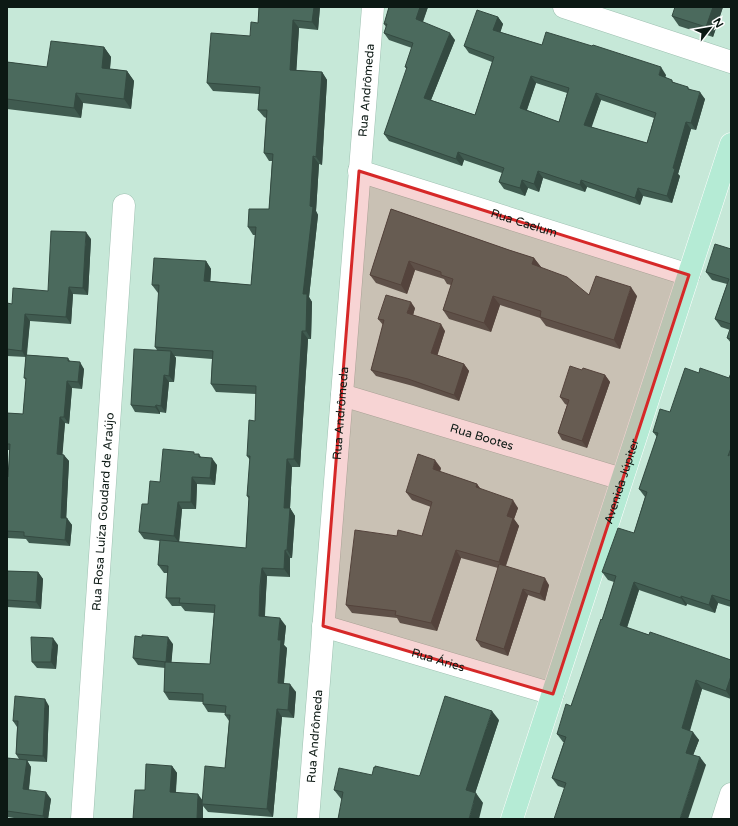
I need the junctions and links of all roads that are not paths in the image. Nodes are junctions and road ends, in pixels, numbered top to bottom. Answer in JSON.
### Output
{"nodes":[{"id":1,"x":373,"y":7,"type":"edge"},
{"id":2,"x":564,"y":7,"type":"edge"},
{"id":3,"x":731,"y":62,"type":"edge"},
{"id":4,"x":731,"y":144,"type":"edge"},
{"id":5,"x":359,"y":171,"type":"junction"},
{"id":6,"x":124,"y":205,"type":"dead end"},
{"id":7,"x":689,"y":274,"type":"junction"},
{"id":8,"x":342,"y":395,"type":"junction"},
{"id":9,"x":622,"y":480,"type":"junction"},
{"id":10,"x":323,"y":626,"type":"junction"},
{"id":11,"x":553,"y":694,"type":"junction"},
{"id":12,"x":731,"y":794,"type":"edge"},
{"id":13,"x":82,"y":819,"type":"edge"},
{"id":14,"x":308,"y":819,"type":"edge"},
{"id":15,"x":512,"y":819,"type":"edge"},
{"id":16,"x":723,"y":819,"type":"edge"}],
"edges":[{"from":1,"to":5,"type":"street","name":"Rua Andrômeda"},
{"from":2,"to":3,"type":"street"},
{"from":4,"to":7,"type":"main road","name":"Avenida Júpiter"},
{"from":5,"to":7,"type":"street","name":"Rua Caelum"},
{"from":5,"to":8,"type":"street","name":"Rua Andrômeda"},
{"from":6,"to":13,"type":"street","name":"Rua Rosa Luíza Goudard de Araújo"},
{"from":7,"to":9,"type":"main road","name":"Avenida Júpiter"},
{"from":8,"to":9,"type":"street","name":"Rua Bootes"},
{"from":8,"to":10,"type":"street","name":"Rua Andrômeda"},
{"from":9,"to":11,"type":"main road","name":"Avenida Júpiter"},
{"from":10,"to":11,"type":"street","name":"Rua Áries"},
{"from":10,"to":14,"type":"street","name":"Rua Andrômeda"},
{"from":11,"to":15,"type":"main road","name":"Avenida Júpiter"},
{"from":12,"to":16,"type":"street"}]}
